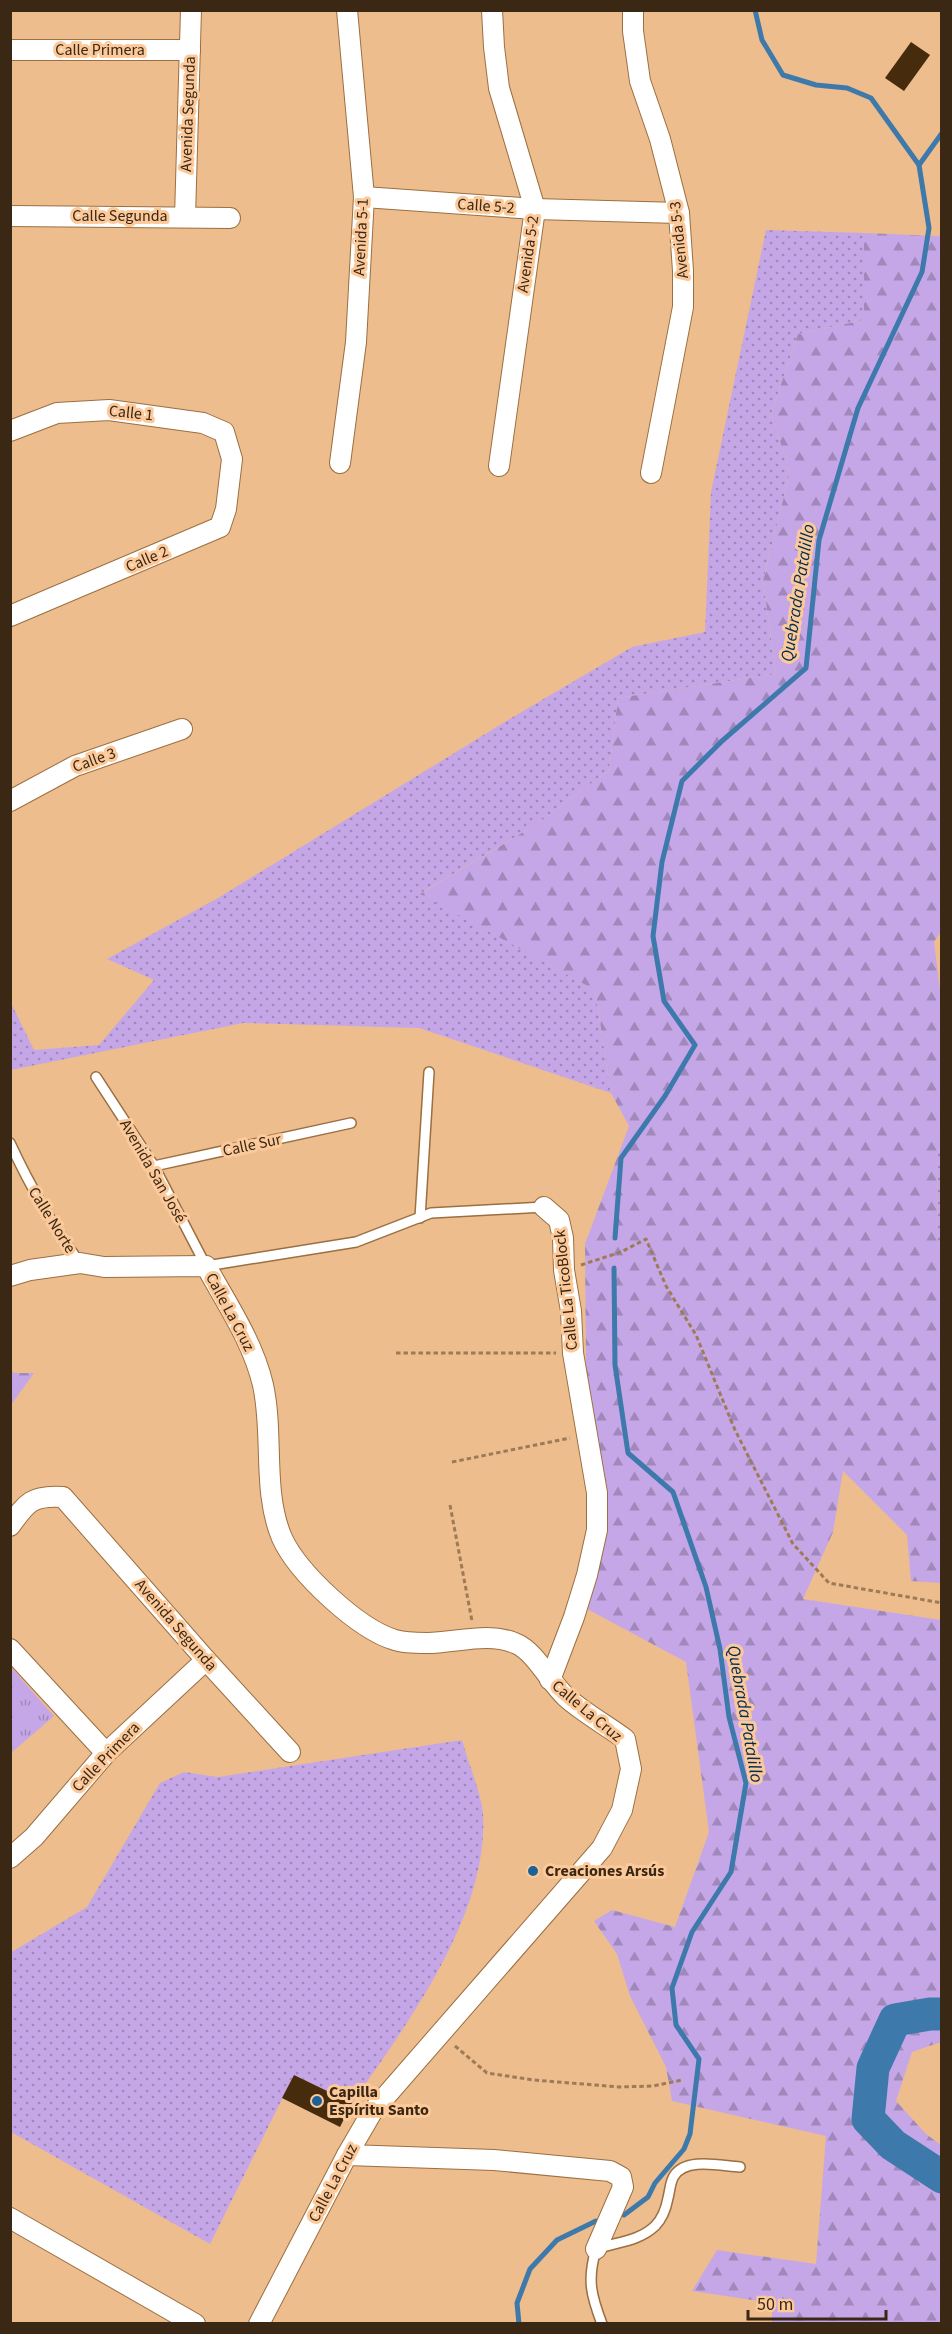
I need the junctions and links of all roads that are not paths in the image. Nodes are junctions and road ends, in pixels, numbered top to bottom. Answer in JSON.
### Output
{"nodes":[{"id":1,"x":191,"y":10,"type":"edge"},
{"id":2,"x":347,"y":10,"type":"edge"},
{"id":3,"x":492,"y":10,"type":"edge"},
{"id":4,"x":633,"y":10,"type":"edge"},
{"id":5,"x":10,"y":50,"type":"edge"},
{"id":6,"x":190,"y":50,"type":"junction"},
{"id":7,"x":364,"y":197,"type":"junction"},
{"id":8,"x":535,"y":209,"type":"junction"},
{"id":9,"x":679,"y":213,"type":"junction"},
{"id":10,"x":10,"y":216,"type":"edge"},
{"id":11,"x":185,"y":217,"type":"junction"},
{"id":12,"x":230,"y":218,"type":"dead end"},
{"id":13,"x":10,"y":431,"type":"edge"},
{"id":14,"x":232,"y":459,"type":"joint"},
{"id":15,"x":340,"y":464,"type":"dead end"},
{"id":16,"x":499,"y":466,"type":"dead end"},
{"id":17,"x":651,"y":473,"type":"dead end"},
{"id":18,"x":10,"y":616,"type":"edge"},
{"id":19,"x":182,"y":729,"type":"dead end"},
{"id":20,"x":10,"y":801,"type":"edge"},
{"id":21,"x":429,"y":1072,"type":"dead end"},
{"id":22,"x":96,"y":1077,"type":"dead end"},
{"id":23,"x":351,"y":1124,"type":"dead end"},
{"id":24,"x":10,"y":1143,"type":"edge"},
{"id":25,"x":153,"y":1166,"type":"junction"},
{"id":26,"x":544,"y":1207,"type":"joint"},
{"id":27,"x":420,"y":1218,"type":"junction"},
{"id":28,"x":80,"y":1263,"type":"junction"},
{"id":29,"x":206,"y":1266,"type":"junction"},
{"id":30,"x":10,"y":1276,"type":"edge"},
{"id":31,"x":10,"y":1526,"type":"edge"},
{"id":32,"x":10,"y":1649,"type":"edge"},
{"id":33,"x":206,"y":1660,"type":"junction"},
{"id":34,"x":550,"y":1680,"type":"junction"},
{"id":35,"x":290,"y":1752,"type":"dead end"},
{"id":36,"x":106,"y":1753,"type":"junction"},
{"id":37,"x":10,"y":1858,"type":"edge"},
{"id":38,"x":346,"y":2155,"type":"junction"},
{"id":39,"x":740,"y":2167,"type":"dead end"},
{"id":40,"x":10,"y":2218,"type":"edge"},
{"id":41,"x":596,"y":2249,"type":"junction"},
{"id":42,"x":195,"y":2324,"type":"edge"},
{"id":43,"x":259,"y":2324,"type":"edge"},
{"id":44,"x":602,"y":2324,"type":"edge"}],
"edges":[{"from":1,"to":6,"type":"street","name":"Avenida Segunda"},
{"from":2,"to":7,"type":"street","name":"Avenida 5-1"},
{"from":3,"to":8,"type":"street","name":"Avenida 5-2"},
{"from":4,"to":9,"type":"street","name":"Avenida 5-3"},
{"from":5,"to":6,"type":"street","name":"Calle Primera"},
{"from":6,"to":11,"type":"street","name":"Avenida Segunda"},
{"from":7,"to":8,"type":"street","name":"Calle 5-2"},
{"from":7,"to":15,"type":"street","name":"Avenida 5-1"},
{"from":8,"to":9,"type":"street","name":"Calle 5-2"},
{"from":8,"to":16,"type":"street","name":"Avenida 5-2"},
{"from":9,"to":17,"type":"street","name":"Avenida 5-3"},
{"from":10,"to":11,"type":"street","name":"Calle Segunda"},
{"from":11,"to":12,"type":"street","name":"Calle Segunda"},
{"from":13,"to":14,"type":"street","name":"Calle 1"},
{"from":14,"to":18,"type":"street","name":"Calle 2"},
{"from":19,"to":20,"type":"street","name":"Calle 3"},
{"from":21,"to":27,"type":"lane"},
{"from":22,"to":25,"type":"lane","name":"Avenida San José"},
{"from":23,"to":25,"type":"lane","name":"Calle Sur"},
{"from":24,"to":28,"type":"lane","name":"Calle Norte"},
{"from":25,"to":29,"type":"lane","name":"Avenida San José"},
{"from":26,"to":27,"type":"lane","name":"Calle La TicoBlock"},
{"from":26,"to":34,"type":"street","name":"Calle La TicoBlock"},
{"from":27,"to":29,"type":"lane","name":"Calle La TicoBlock"},
{"from":28,"to":29,"type":"street","name":"Calle La Cruz"},
{"from":28,"to":30,"type":"street","name":"Calle La Cruz"},
{"from":29,"to":34,"type":"street","name":"Calle La Cruz"},
{"from":31,"to":33,"type":"street","name":"Avenida Segunda"},
{"from":32,"to":36,"type":"street"},
{"from":33,"to":35,"type":"street","name":"Avenida Segunda"},
{"from":33,"to":36,"type":"street","name":"Calle Primera"},
{"from":34,"to":38,"type":"street","name":"Calle La Cruz"},
{"from":36,"to":37,"type":"street","name":"Calle Primera"},
{"from":38,"to":41,"type":"street"},
{"from":38,"to":43,"type":"street","name":"Calle La Cruz"},
{"from":39,"to":41,"type":"lane"},
{"from":40,"to":42,"type":"street"},
{"from":41,"to":44,"type":"lane"}]}
